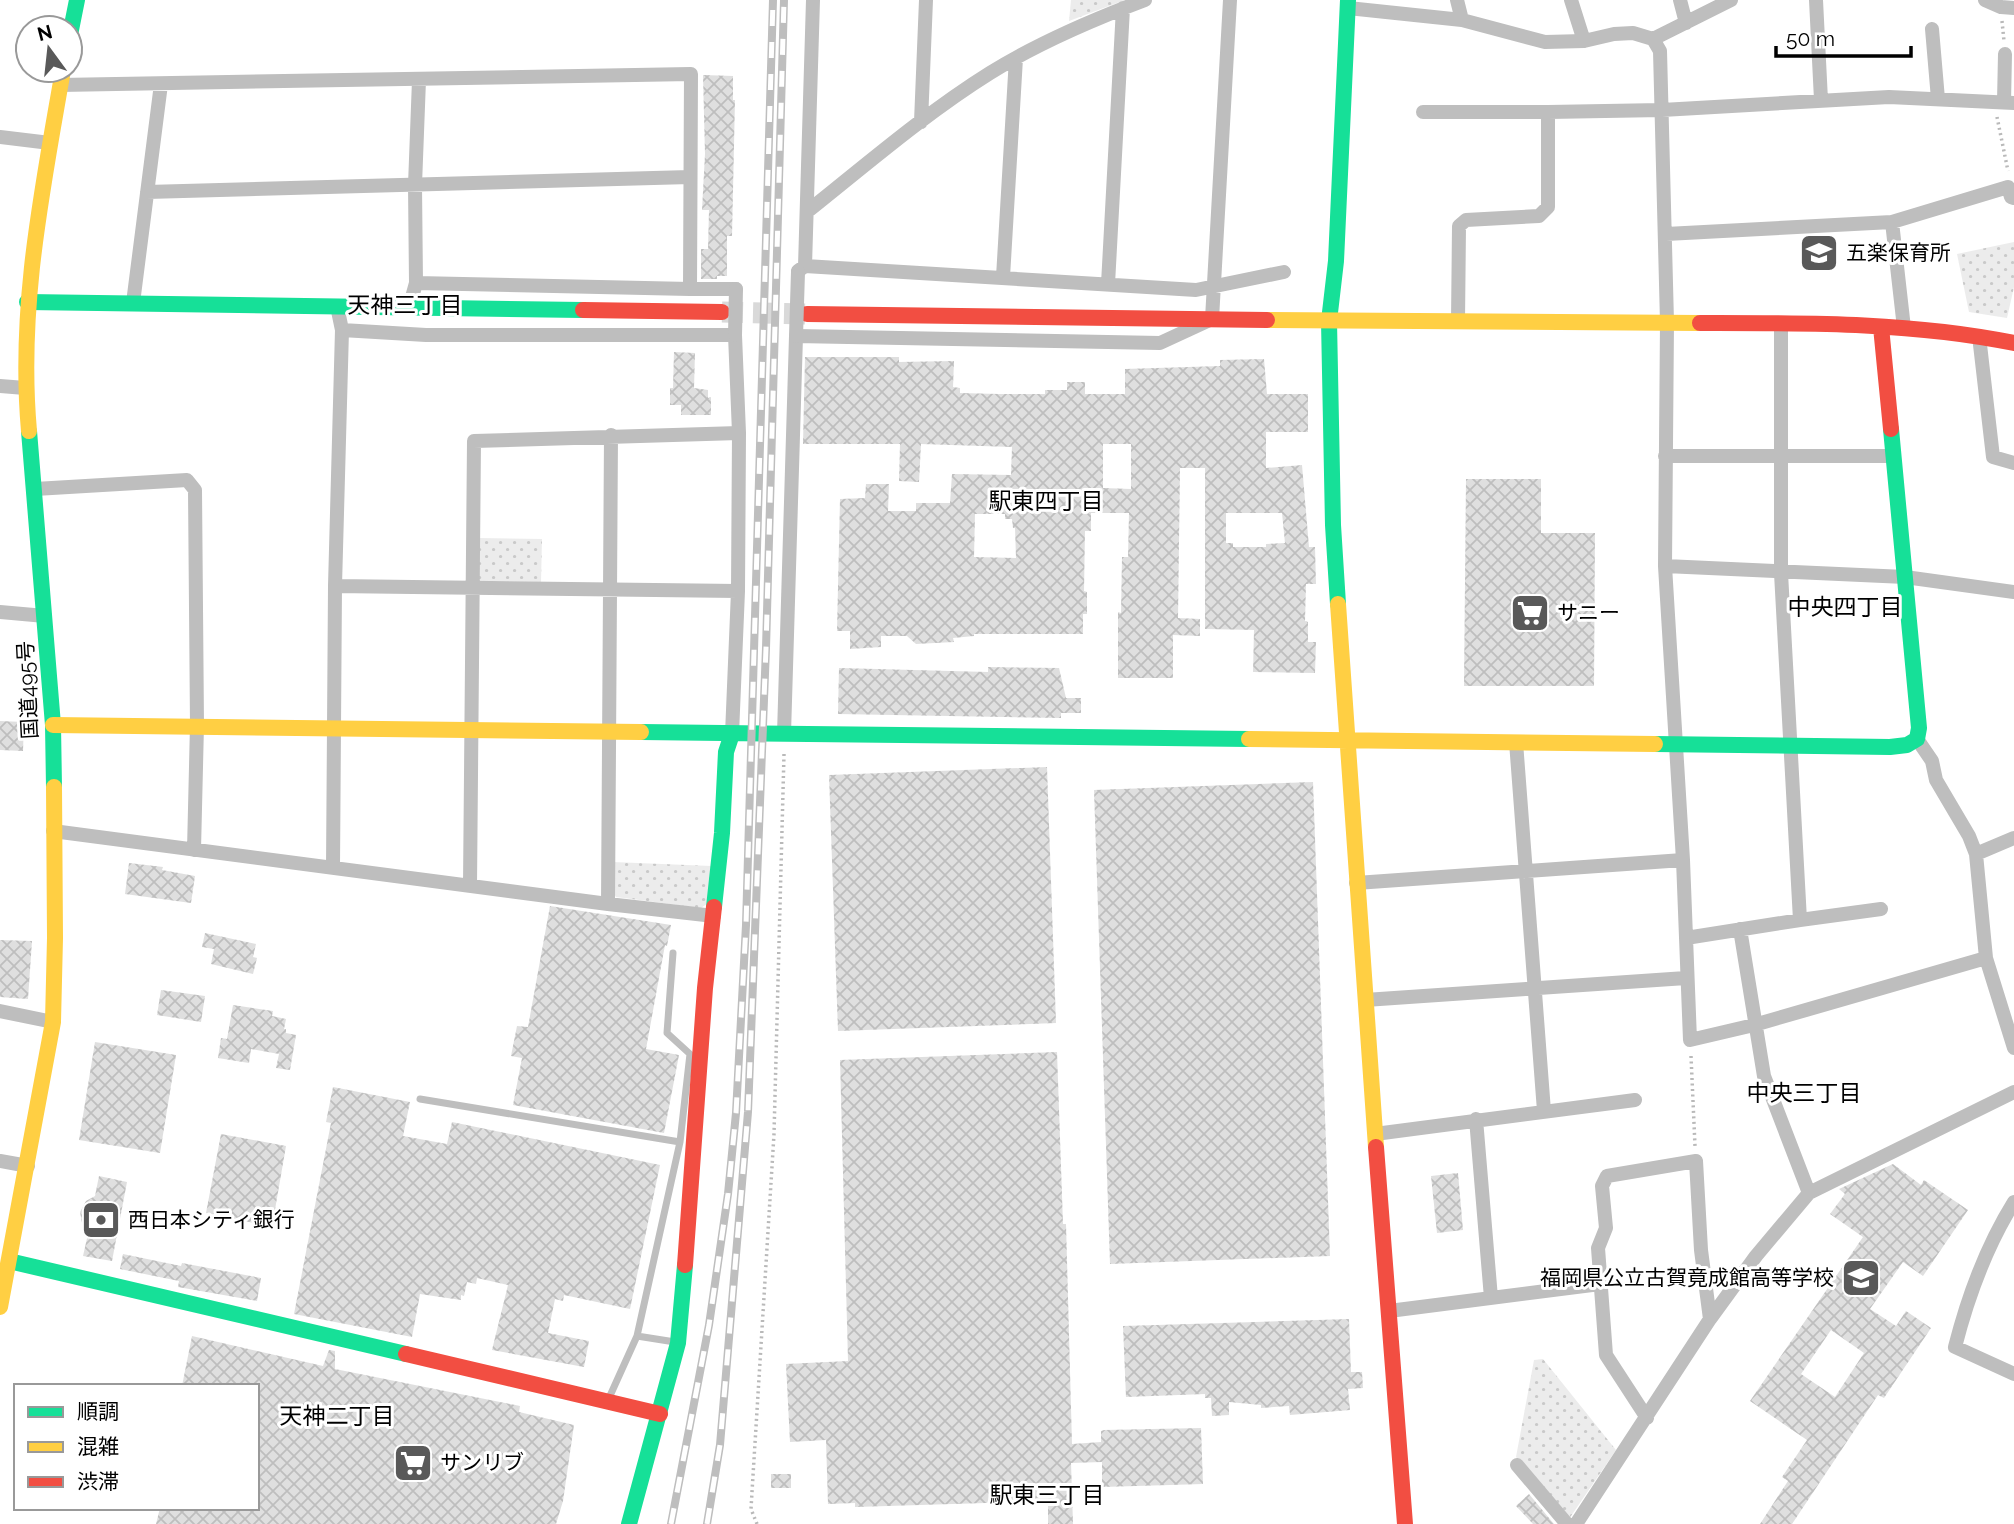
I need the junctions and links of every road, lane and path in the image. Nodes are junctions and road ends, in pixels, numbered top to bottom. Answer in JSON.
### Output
{"nodes":[{"id":1,"x":813,"y":0,"type":"edge"},
{"id":2,"x":926,"y":0,"type":"edge"},
{"id":3,"x":1145,"y":0,"type":"edge"},
{"id":4,"x":1230,"y":0,"type":"edge"},
{"id":5,"x":1457,"y":0,"type":"edge"},
{"id":6,"x":1572,"y":0,"type":"edge"},
{"id":7,"x":1679,"y":0,"type":"edge"},
{"id":8,"x":1731,"y":0,"type":"edge"},
{"id":9,"x":1816,"y":0,"type":"edge"},
{"id":10,"x":1985,"y":0,"type":"edge"},
{"id":11,"x":1348,"y":4,"type":"edge"},
{"id":12,"x":1123,"y":8,"type":"junction"},
{"id":13,"x":2008,"y":8,"type":"edge"},
{"id":14,"x":1462,"y":20,"type":"junction"},
{"id":15,"x":1686,"y":23,"type":"junction"},
{"id":16,"x":1932,"y":29,"type":"dead end"},
{"id":17,"x":1653,"y":39,"type":"junction"},
{"id":18,"x":1584,"y":41,"type":"junction"},
{"id":19,"x":2005,"y":54,"type":"joint"},
{"id":20,"x":1016,"y":58,"type":"junction"},
{"id":21,"x":84,"y":79,"type":"edge"},
{"id":22,"x":419,"y":80,"type":"junction"},
{"id":23,"x":61,"y":84,"type":"edge"},
{"id":24,"x":161,"y":84,"type":"junction"},
{"id":25,"x":1938,"y":99,"type":"junction"},
{"id":26,"x":1821,"y":100,"type":"junction"},
{"id":27,"x":2004,"y":102,"type":"edge"},
{"id":28,"x":1662,"y":110,"type":"junction"},
{"id":29,"x":1423,"y":112,"type":"dead end"},
{"id":30,"x":1548,"y":112,"type":"junction"},
{"id":31,"x":920,"y":122,"type":"junction"},
{"id":32,"x":0,"y":137,"type":"edge"},
{"id":33,"x":50,"y":143,"type":"junction"},
{"id":34,"x":690,"y":177,"type":"junction"},
{"id":35,"x":415,"y":185,"type":"junction"},
{"id":36,"x":148,"y":192,"type":"junction"},
{"id":37,"x":2011,"y":192,"type":"edge"},
{"id":38,"x":808,"y":211,"type":"junction"},
{"id":39,"x":1892,"y":222,"type":"junction"},
{"id":40,"x":1666,"y":234,"type":"junction"},
{"id":41,"x":801,"y":269,"type":"junction"},
{"id":42,"x":1284,"y":272,"type":"dead end"},
{"id":43,"x":1003,"y":277,"type":"junction"},
{"id":44,"x":416,"y":284,"type":"junction"},
{"id":45,"x":1108,"y":284,"type":"junction"},
{"id":46,"x":1213,"y":286,"type":"junction"},
{"id":47,"x":690,"y":289,"type":"junction"},
{"id":48,"x":27,"y":302,"type":"junction"},
{"id":49,"x":133,"y":303,"type":"junction"},
{"id":50,"x":337,"y":306,"type":"junction"},
{"id":51,"x":409,"y":308,"type":"junction"},
{"id":52,"x":722,"y":312,"type":"tunnel mouth"},
{"id":53,"x":807,"y":314,"type":"tunnel mouth"},
{"id":54,"x":1212,"y":319,"type":"junction"},
{"id":55,"x":1329,"y":321,"type":"junction"},
{"id":56,"x":1458,"y":321,"type":"junction"},
{"id":57,"x":1667,"y":322,"type":"junction"},
{"id":58,"x":1782,"y":323,"type":"junction"},
{"id":59,"x":1881,"y":327,"type":"junction"},
{"id":60,"x":1904,"y":328,"type":"junction"},
{"id":61,"x":342,"y":330,"type":"junction"},
{"id":62,"x":735,"y":335,"type":"junction"},
{"id":63,"x":796,"y":336,"type":"junction"},
{"id":64,"x":1979,"y":336,"type":"junction"},
{"id":65,"x":2014,"y":343,"type":"edge"},
{"id":66,"x":0,"y":386,"type":"edge"},
{"id":67,"x":25,"y":388,"type":"junction"},
{"id":68,"x":739,"y":433,"type":"junction"},
{"id":69,"x":611,"y":435,"type":"junction"},
{"id":70,"x":1665,"y":456,"type":"junction"},
{"id":71,"x":1893,"y":456,"type":"junction"},
{"id":72,"x":1781,"y":457,"type":"junction"},
{"id":73,"x":2014,"y":463,"type":"edge"},
{"id":74,"x":35,"y":489,"type":"junction"},
{"id":75,"x":1665,"y":566,"type":"junction"},
{"id":76,"x":1781,"y":573,"type":"junction"},
{"id":77,"x":1905,"y":577,"type":"junction"},
{"id":78,"x":335,"y":586,"type":"junction"},
{"id":79,"x":472,"y":588,"type":"junction"},
{"id":80,"x":610,"y":590,"type":"junction"},
{"id":81,"x":738,"y":591,"type":"junction"},
{"id":82,"x":2014,"y":592,"type":"edge"},
{"id":83,"x":0,"y":612,"type":"edge"},
{"id":84,"x":45,"y":616,"type":"junction"},
{"id":85,"x":52,"y":725,"type":"junction"},
{"id":86,"x":197,"y":726,"type":"junction"},
{"id":87,"x":333,"y":727,"type":"junction"},
{"id":88,"x":471,"y":729,"type":"junction"},
{"id":89,"x":610,"y":732,"type":"junction"},
{"id":90,"x":732,"y":734,"type":"junction"},
{"id":91,"x":784,"y":734,"type":"junction"},
{"id":92,"x":1346,"y":738,"type":"junction"},
{"id":93,"x":1917,"y":739,"type":"junction"},
{"id":94,"x":1516,"y":742,"type":"junction"},
{"id":95,"x":1676,"y":745,"type":"junction"},
{"id":96,"x":1792,"y":745,"type":"junction"},
{"id":97,"x":53,"y":831,"type":"junction"},
{"id":98,"x":2014,"y":838,"type":"edge"},
{"id":99,"x":194,"y":850,"type":"junction"},
{"id":100,"x":1976,"y":854,"type":"junction"},
{"id":101,"x":1683,"y":860,"type":"junction"},
{"id":102,"x":333,"y":868,"type":"junction"},
{"id":103,"x":1526,"y":871,"type":"junction"},
{"id":104,"x":1356,"y":883,"type":"junction"},
{"id":105,"x":470,"y":886,"type":"junction"},
{"id":106,"x":608,"y":904,"type":"junction"},
{"id":107,"x":1881,"y":909,"type":"dead end"},
{"id":108,"x":714,"y":916,"type":"junction"},
{"id":109,"x":1800,"y":920,"type":"junction"},
{"id":110,"x":1740,"y":929,"type":"junction"},
{"id":111,"x":1686,"y":938,"type":"junction"},
{"id":112,"x":673,"y":953,"type":"dead end"},
{"id":113,"x":1986,"y":958,"type":"junction"},
{"id":114,"x":1686,"y":978,"type":"junction"},
{"id":115,"x":1535,"y":988,"type":"junction"},
{"id":116,"x":1365,"y":1000,"type":"junction"},
{"id":117,"x":0,"y":1011,"type":"edge"},
{"id":118,"x":53,"y":1022,"type":"junction"},
{"id":119,"x":1754,"y":1025,"type":"junction"},
{"id":120,"x":1690,"y":1040,"type":"junction"},
{"id":121,"x":2014,"y":1048,"type":"edge"},
{"id":122,"x":2014,"y":1092,"type":"edge"},
{"id":123,"x":420,"y":1099,"type":"dead end"},
{"id":124,"x":1635,"y":1100,"type":"dead end"},
{"id":125,"x":1544,"y":1111,"type":"junction"},
{"id":126,"x":1476,"y":1119,"type":"junction"},
{"id":127,"x":1375,"y":1133,"type":"junction"},
{"id":128,"x":680,"y":1142,"type":"junction"},
{"id":129,"x":0,"y":1161,"type":"edge"},
{"id":130,"x":1696,"y":1161,"type":"junction"},
{"id":131,"x":28,"y":1166,"type":"junction"},
{"id":132,"x":1809,"y":1193,"type":"junction"},
{"id":133,"x":2014,"y":1202,"type":"edge"},
{"id":134,"x":9,"y":1261,"type":"junction"},
{"id":135,"x":1600,"y":1284,"type":"junction"},
{"id":136,"x":1491,"y":1298,"type":"junction"},
{"id":137,"x":0,"y":1307,"type":"edge"},
{"id":138,"x":1389,"y":1311,"type":"junction"},
{"id":139,"x":1710,"y":1319,"type":"junction"},
{"id":140,"x":637,"y":1336,"type":"junction"},
{"id":141,"x":678,"y":1343,"type":"junction"},
{"id":142,"x":2014,"y":1374,"type":"edge"},
{"id":143,"x":607,"y":1402,"type":"junction"},
{"id":144,"x":660,"y":1414,"type":"junction"},
{"id":145,"x":1647,"y":1418,"type":"junction"},
{"id":146,"x":1517,"y":1465,"type":"dead end"},
{"id":147,"x":629,"y":1524,"type":"edge"},
{"id":148,"x":757,"y":1524,"type":"edge"},
{"id":149,"x":1405,"y":1524,"type":"edge"},
{"id":150,"x":1567,"y":1524,"type":"edge"},
{"id":151,"x":1576,"y":1524,"type":"edge"}],
"edges":[{"from":1,"to":38,"type":"street"},
{"from":2,"to":31,"type":"street"},
{"from":3,"to":12,"type":"street"},
{"from":4,"to":46,"type":"street"},
{"from":5,"to":14,"type":"street"},
{"from":6,"to":18,"type":"street"},
{"from":7,"to":15,"type":"street"},
{"from":8,"to":15,"type":"street"},
{"from":9,"to":26,"type":"street"},
{"from":10,"to":13,"type":"street"},
{"from":11,"to":14,"type":"street"},
{"from":11,"to":55,"type":"main road"},
{"from":12,"to":20,"type":"street"},
{"from":12,"to":45,"type":"street"},
{"from":13,"to":19,"type":"path"},
{"from":14,"to":18,"type":"street"},
{"from":15,"to":17,"type":"street"},
{"from":16,"to":25,"type":"street"},
{"from":17,"to":18,"type":"street"},
{"from":17,"to":28,"type":"street"},
{"from":19,"to":27,"type":"street"},
{"from":20,"to":31,"type":"street"},
{"from":20,"to":43,"type":"street"},
{"from":21,"to":24,"type":"street"},
{"from":22,"to":24,"type":"street"},
{"from":22,"to":34,"type":"street"},
{"from":22,"to":35,"type":"street"},
{"from":23,"to":33,"type":"main road","name":"国道495号"},
{"from":24,"to":36,"type":"street"},
{"from":25,"to":26,"type":"street"},
{"from":25,"to":27,"type":"street"},
{"from":26,"to":28,"type":"street"},
{"from":27,"to":37,"type":"path"},
{"from":28,"to":30,"type":"street"},
{"from":28,"to":40,"type":"street"},
{"from":29,"to":30,"type":"street"},
{"from":30,"to":56,"type":"street"},
{"from":31,"to":38,"type":"street"},
{"from":32,"to":33,"type":"street"},
{"from":33,"to":48,"type":"main road","name":"国道495号"},
{"from":34,"to":35,"type":"street"},
{"from":34,"to":47,"type":"street"},
{"from":35,"to":36,"type":"street"},
{"from":35,"to":44,"type":"street"},
{"from":36,"to":49,"type":"street"},
{"from":37,"to":39,"type":"street"},
{"from":38,"to":41,"type":"street"},
{"from":39,"to":40,"type":"street"},
{"from":39,"to":60,"type":"street"},
{"from":40,"to":57,"type":"street"},
{"from":41,"to":43,"type":"street"},
{"from":41,"to":63,"type":"street","bridge":true},
{"from":42,"to":46,"type":"street"},
{"from":43,"to":45,"type":"street"},
{"from":44,"to":47,"type":"street"},
{"from":44,"to":51,"type":"street"},
{"from":45,"to":46,"type":"street"},
{"from":46,"to":54,"type":"street"},
{"from":47,"to":62,"type":"street","bridge":true},
{"from":48,"to":49,"type":"main road"},
{"from":48,"to":67,"type":"main road","name":"国道495号"},
{"from":49,"to":50,"type":"main road"},
{"from":50,"to":51,"type":"main road"},
{"from":50,"to":61,"type":"street"},
{"from":51,"to":52,"type":"main road"},
{"from":53,"to":54,"type":"main road"},
{"from":54,"to":55,"type":"main road"},
{"from":54,"to":63,"type":"street"},
{"from":55,"to":56,"type":"main road"},
{"from":55,"to":92,"type":"main road"},
{"from":56,"to":57,"type":"main road"},
{"from":57,"to":58,"type":"main road"},
{"from":57,"to":70,"type":"street"},
{"from":58,"to":59,"type":"main road"},
{"from":58,"to":72,"type":"street"},
{"from":59,"to":60,"type":"main road"},
{"from":59,"to":71,"type":"main road"},
{"from":60,"to":64,"type":"main road"},
{"from":61,"to":62,"type":"street"},
{"from":61,"to":78,"type":"street"},
{"from":62,"to":68,"type":"street"},
{"from":63,"to":91,"type":"street"},
{"from":64,"to":65,"type":"main road"},
{"from":64,"to":73,"type":"street"},
{"from":66,"to":67,"type":"street"},
{"from":67,"to":74,"type":"main road","name":"国道495号"},
{"from":68,"to":69,"type":"street"},
{"from":68,"to":81,"type":"street"},
{"from":69,"to":79,"type":"street"},
{"from":69,"to":80,"type":"street"},
{"from":70,"to":72,"type":"street"},
{"from":70,"to":75,"type":"street"},
{"from":71,"to":72,"type":"street"},
{"from":71,"to":77,"type":"main road"},
{"from":72,"to":76,"type":"street"},
{"from":74,"to":84,"type":"main road","name":"国道495号"},
{"from":74,"to":86,"type":"street"},
{"from":75,"to":76,"type":"street"},
{"from":75,"to":95,"type":"street"},
{"from":76,"to":77,"type":"street"},
{"from":76,"to":96,"type":"street"},
{"from":77,"to":82,"type":"street"},
{"from":77,"to":93,"type":"main road"},
{"from":78,"to":79,"type":"street"},
{"from":78,"to":87,"type":"street"},
{"from":79,"to":80,"type":"street"},
{"from":79,"to":88,"type":"street"},
{"from":80,"to":81,"type":"street"},
{"from":80,"to":89,"type":"street"},
{"from":81,"to":90,"type":"street"},
{"from":83,"to":84,"type":"street"},
{"from":84,"to":85,"type":"main road","name":"国道495号"},
{"from":85,"to":86,"type":"main road"},
{"from":85,"to":97,"type":"main road","name":"国道495号"},
{"from":86,"to":87,"type":"main road"},
{"from":86,"to":99,"type":"street"},
{"from":87,"to":88,"type":"main road"},
{"from":87,"to":102,"type":"street"},
{"from":88,"to":89,"type":"main road"},
{"from":88,"to":105,"type":"street"},
{"from":89,"to":90,"type":"main road"},
{"from":89,"to":106,"type":"street"},
{"from":90,"to":91,"type":"main road"},
{"from":90,"to":108,"type":"main road"},
{"from":91,"to":92,"type":"main road"},
{"from":91,"to":148,"type":"path"},
{"from":92,"to":94,"type":"main road"},
{"from":92,"to":104,"type":"main road"},
{"from":93,"to":96,"type":"main road"},
{"from":93,"to":100,"type":"street"},
{"from":94,"to":95,"type":"main road"},
{"from":94,"to":103,"type":"street"},
{"from":95,"to":96,"type":"main road"},
{"from":95,"to":101,"type":"street"},
{"from":96,"to":109,"type":"street"},
{"from":97,"to":99,"type":"street"},
{"from":97,"to":118,"type":"main road","name":"国道495号"},
{"from":98,"to":100,"type":"street"},
{"from":99,"to":102,"type":"street"},
{"from":100,"to":113,"type":"street"},
{"from":101,"to":103,"type":"street"},
{"from":101,"to":111,"type":"street"},
{"from":102,"to":105,"type":"street"},
{"from":103,"to":104,"type":"street"},
{"from":103,"to":115,"type":"street"},
{"from":104,"to":116,"type":"main road"},
{"from":105,"to":106,"type":"street"},
{"from":106,"to":108,"type":"street"},
{"from":107,"to":109,"type":"street"},
{"from":108,"to":141,"type":"main road"},
{"from":109,"to":110,"type":"street"},
{"from":110,"to":111,"type":"street"},
{"from":110,"to":119,"type":"street"},
{"from":111,"to":114,"type":"street"},
{"from":112,"to":128,"type":"lane"},
{"from":113,"to":119,"type":"street"},
{"from":113,"to":121,"type":"street"},
{"from":114,"to":115,"type":"street"},
{"from":114,"to":120,"type":"street"},
{"from":115,"to":116,"type":"street"},
{"from":115,"to":125,"type":"street"},
{"from":116,"to":127,"type":"main road"},
{"from":117,"to":118,"type":"street"},
{"from":118,"to":131,"type":"main road","name":"国道495号"},
{"from":119,"to":120,"type":"street"},
{"from":119,"to":132,"type":"street"},
{"from":120,"to":130,"type":"path"},
{"from":122,"to":132,"type":"street"},
{"from":123,"to":128,"type":"lane"},
{"from":124,"to":125,"type":"street"},
{"from":125,"to":126,"type":"street"},
{"from":126,"to":127,"type":"street"},
{"from":126,"to":136,"type":"street"},
{"from":127,"to":138,"type":"main road"},
{"from":128,"to":140,"type":"lane"},
{"from":129,"to":131,"type":"street"},
{"from":130,"to":135,"type":"street"},
{"from":130,"to":139,"type":"street"},
{"from":131,"to":134,"type":"main road","name":"国道495号"},
{"from":132,"to":139,"type":"street"},
{"from":133,"to":142,"type":"street"},
{"from":134,"to":137,"type":"main road","name":"国道495号"},
{"from":134,"to":143,"type":"main road"},
{"from":135,"to":136,"type":"street"},
{"from":135,"to":145,"type":"street"},
{"from":136,"to":138,"type":"street"},
{"from":138,"to":149,"type":"main road"},
{"from":139,"to":145,"type":"street"},
{"from":140,"to":141,"type":"lane"},
{"from":140,"to":143,"type":"lane"},
{"from":141,"to":144,"type":"main road"},
{"from":143,"to":144,"type":"main road"},
{"from":144,"to":147,"type":"main road"},
{"from":145,"to":151,"type":"street"},
{"from":146,"to":150,"type":"street"}]}
